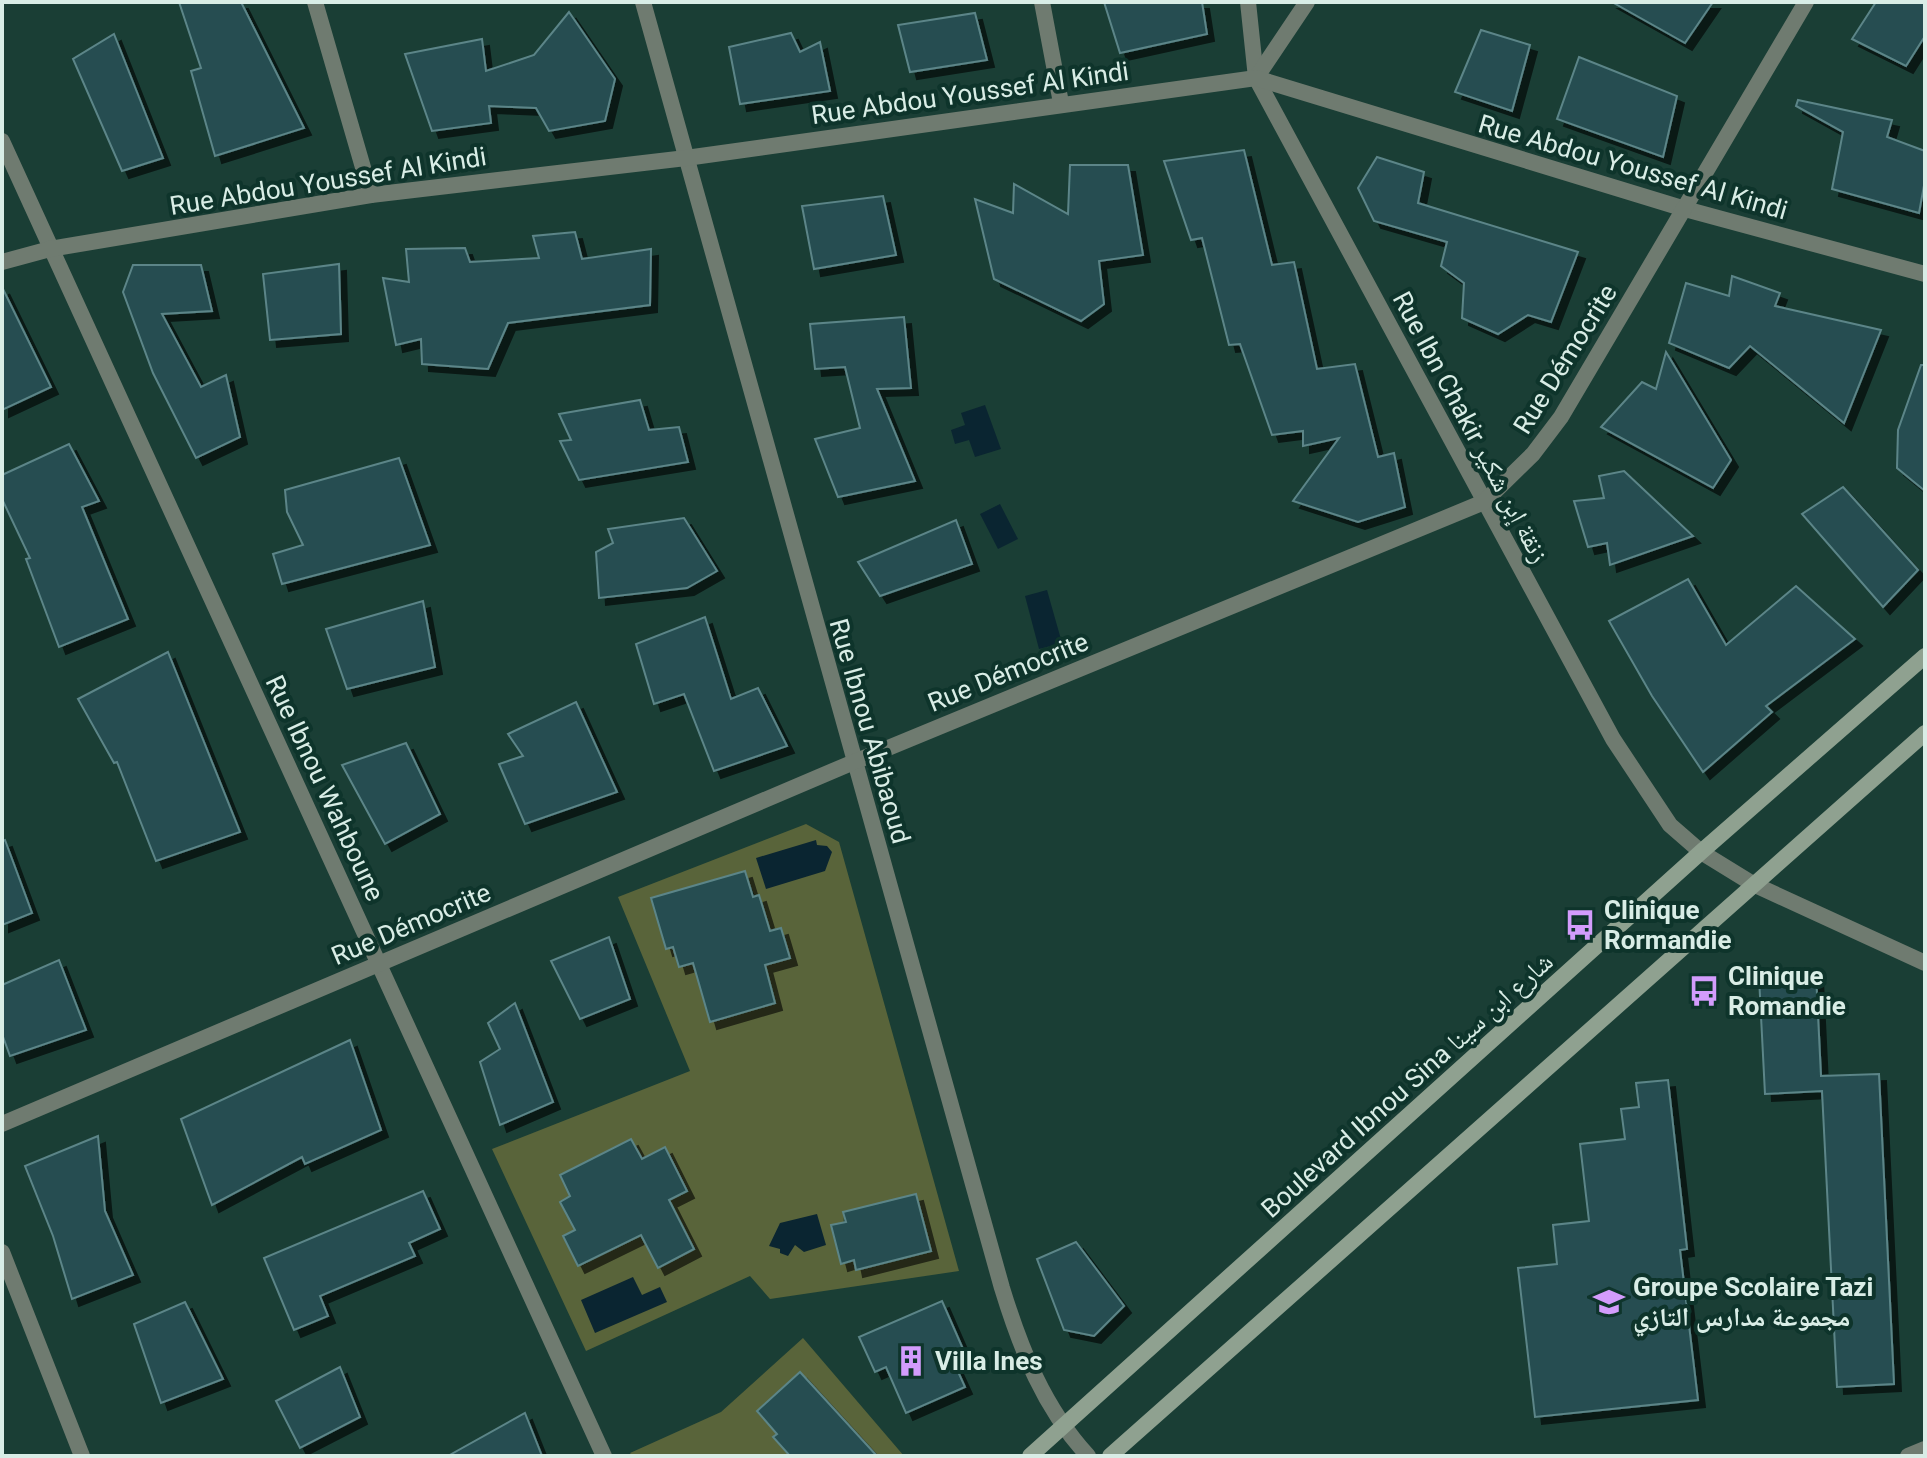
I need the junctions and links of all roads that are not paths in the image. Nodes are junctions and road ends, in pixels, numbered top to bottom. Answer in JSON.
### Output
{"nodes":[{"id":1,"x":315,"y":2,"type":"edge"},
{"id":2,"x":643,"y":2,"type":"edge"},
{"id":3,"x":1042,"y":2,"type":"edge"},
{"id":4,"x":1248,"y":2,"type":"edge"},
{"id":5,"x":1307,"y":2,"type":"edge"},
{"id":6,"x":1806,"y":2,"type":"edge"},
{"id":7,"x":1256,"y":78,"type":"junction"},
{"id":8,"x":1061,"y":103,"type":"junction"},
{"id":9,"x":2,"y":141,"type":"edge"},
{"id":10,"x":686,"y":158,"type":"junction"},
{"id":11,"x":371,"y":195,"type":"junction"},
{"id":12,"x":1685,"y":209,"type":"junction"},
{"id":13,"x":50,"y":249,"type":"junction"},
{"id":14,"x":2,"y":262,"type":"edge"},
{"id":15,"x":1925,"y":274,"type":"edge"},
{"id":16,"x":1484,"y":502,"type":"junction"},
{"id":17,"x":1925,"y":656,"type":"edge"},
{"id":18,"x":1925,"y":733,"type":"edge"},
{"id":19,"x":854,"y":762,"type":"junction"},
{"id":20,"x":1701,"y":852,"type":"junction"},
{"id":21,"x":1753,"y":884,"type":"junction"},
{"id":22,"x":380,"y":963,"type":"junction"},
{"id":23,"x":1925,"y":963,"type":"edge"},
{"id":24,"x":2,"y":1124,"type":"edge"},
{"id":25,"x":2,"y":1252,"type":"edge"},
{"id":26,"x":1062,"y":1428,"type":"junction"},
{"id":27,"x":1925,"y":1449,"type":"edge"},
{"id":28,"x":82,"y":1456,"type":"edge"},
{"id":29,"x":604,"y":1456,"type":"edge"},
{"id":30,"x":1030,"y":1456,"type":"edge"},
{"id":31,"x":1088,"y":1456,"type":"edge"},
{"id":32,"x":1110,"y":1456,"type":"edge"},
{"id":33,"x":1908,"y":1456,"type":"edge"}],
"edges":[{"from":1,"to":11,"type":"street"},
{"from":2,"to":10,"type":"street","name":"Rue Ibnou Abibaoud"},
{"from":3,"to":8,"type":"street"},
{"from":4,"to":7,"type":"street","name":"Rue Ibn Chakir زنقة إبن شكير"},
{"from":5,"to":7,"type":"street"},
{"from":6,"to":12,"type":"street","name":"Rue Démocrite"},
{"from":7,"to":8,"type":"street","name":"Rue Abdou Youssef Al Kindi"},
{"from":7,"to":12,"type":"street","name":"Rue Abdou Youssef Al Kindi"},
{"from":7,"to":16,"type":"street","name":"Rue Ibn Chakir زنقة إبن شكير"},
{"from":8,"to":10,"type":"street","name":"Rue Abdou Youssef Al Kindi"},
{"from":9,"to":13,"type":"street","name":"Rue Ibnou Wahboune"},
{"from":10,"to":11,"type":"street","name":"Rue Abdou Youssef Al Kindi"},
{"from":10,"to":19,"type":"street","name":"Rue Ibnou Abibaoud"},
{"from":11,"to":13,"type":"street","name":"Rue Abdou Youssef Al Kindi"},
{"from":12,"to":15,"type":"street","name":"Rue Abdou Youssef Al Kindi"},
{"from":12,"to":16,"type":"street","name":"Rue Démocrite"},
{"from":13,"to":14,"type":"street","name":"Rue Abdou Youssef Al Kindi"},
{"from":13,"to":22,"type":"street","name":"Rue Ibnou Wahboune"},
{"from":16,"to":19,"type":"street","name":"Rue Démocrite"},
{"from":16,"to":20,"type":"street","name":"Rue Ibn Chakir زنقة إبن شكير"},
{"from":17,"to":20,"type":"main road","name":"Boulevard Ibnou Sina شارع ابن سينا"},
{"from":18,"to":21,"type":"main road"},
{"from":19,"to":22,"type":"street","name":"Rue Démocrite"},
{"from":19,"to":26,"type":"street","name":"Rue Ibnou Abibaoud"},
{"from":20,"to":21,"type":"street","name":"Rue Ibn Chakir زنقة إبن شكير"},
{"from":20,"to":26,"type":"main road","name":"Boulevard Ibnou Sina شارع ابن سينا"},
{"from":21,"to":23,"type":"street","name":"Rue Ibn Chakir زنقة إبن شكير"},
{"from":21,"to":32,"type":"main road"},
{"from":22,"to":24,"type":"street","name":"Rue Démocrite"},
{"from":22,"to":29,"type":"street","name":"Rue Ibnou Wahboune"},
{"from":25,"to":28,"type":"street"},
{"from":26,"to":30,"type":"main road","name":"Boulevard Ibnou Sina شارع ابن سينا"},
{"from":26,"to":31,"type":"street","name":"Rue Ibnou Abibaoud"},
{"from":27,"to":33,"type":"street"}]}
